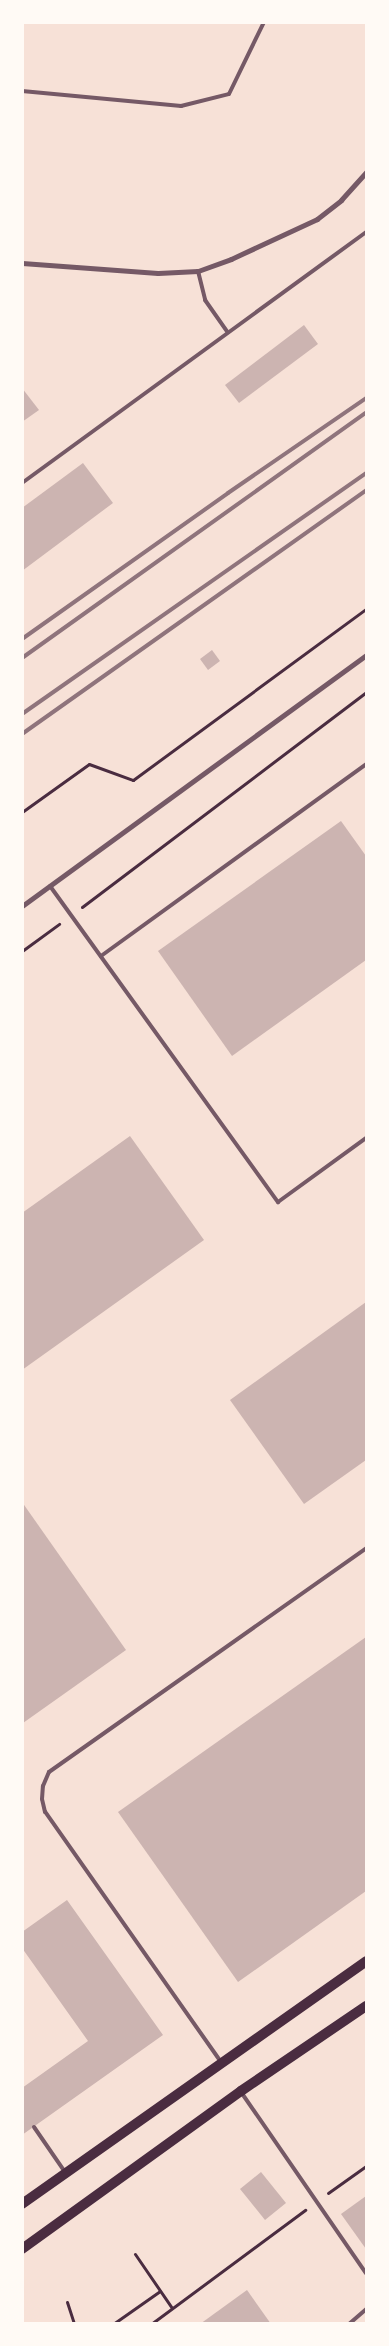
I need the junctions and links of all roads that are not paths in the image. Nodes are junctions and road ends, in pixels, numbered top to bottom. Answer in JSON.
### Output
{"nodes":[{"id":1,"x":264,"y":22,"type":"edge"},
{"id":2,"x":22,"y":91,"type":"edge"},
{"id":3,"x":366,"y":172,"type":"edge"},
{"id":4,"x":366,"y":232,"type":"edge"},
{"id":5,"x":22,"y":263,"type":"edge"},
{"id":6,"x":198,"y":271,"type":"junction"},
{"id":7,"x":227,"y":332,"type":"junction"},
{"id":8,"x":22,"y":483,"type":"edge"},
{"id":9,"x":366,"y":655,"type":"edge"},
{"id":10,"x":366,"y":764,"type":"edge"},
{"id":11,"x":50,"y":886,"type":"junction"},
{"id":12,"x":22,"y":906,"type":"edge"},
{"id":13,"x":101,"y":956,"type":"junction"},
{"id":14,"x":366,"y":1138,"type":"edge"},
{"id":15,"x":366,"y":1548,"type":"edge"},
{"id":16,"x":366,"y":1961,"type":"edge"},
{"id":17,"x":366,"y":2006,"type":"edge"},
{"id":18,"x":222,"y":2063,"type":"junction"},
{"id":19,"x":241,"y":2091,"type":"junction"},
{"id":20,"x":34,"y":2127,"type":"dead end"},
{"id":21,"x":66,"y":2173,"type":"junction"},
{"id":22,"x":22,"y":2204,"type":"edge"},
{"id":23,"x":22,"y":2249,"type":"edge"},
{"id":24,"x":366,"y":2273,"type":"edge"},
{"id":25,"x":366,"y":2309,"type":"edge"},
{"id":26,"x":349,"y":2324,"type":"edge"}],
"edges":[{"from":1,"to":2,"type":"lane"},
{"from":3,"to":6,"type":"street"},
{"from":4,"to":7,"type":"lane"},
{"from":5,"to":6,"type":"street"},
{"from":6,"to":7,"type":"lane"},
{"from":7,"to":8,"type":"lane"},
{"from":9,"to":11,"type":"street"},
{"from":10,"to":13,"type":"lane"},
{"from":11,"to":12,"type":"street"},
{"from":11,"to":13,"type":"lane"},
{"from":13,"to":14,"type":"lane"},
{"from":15,"to":18,"type":"lane"},
{"from":16,"to":18,"type":"main road"},
{"from":17,"to":19,"type":"main road"},
{"from":18,"to":21,"type":"main road"},
{"from":19,"to":23,"type":"main road"},
{"from":19,"to":24,"type":"lane"},
{"from":20,"to":21,"type":"lane"},
{"from":21,"to":22,"type":"main road"},
{"from":25,"to":26,"type":"lane"}]}
